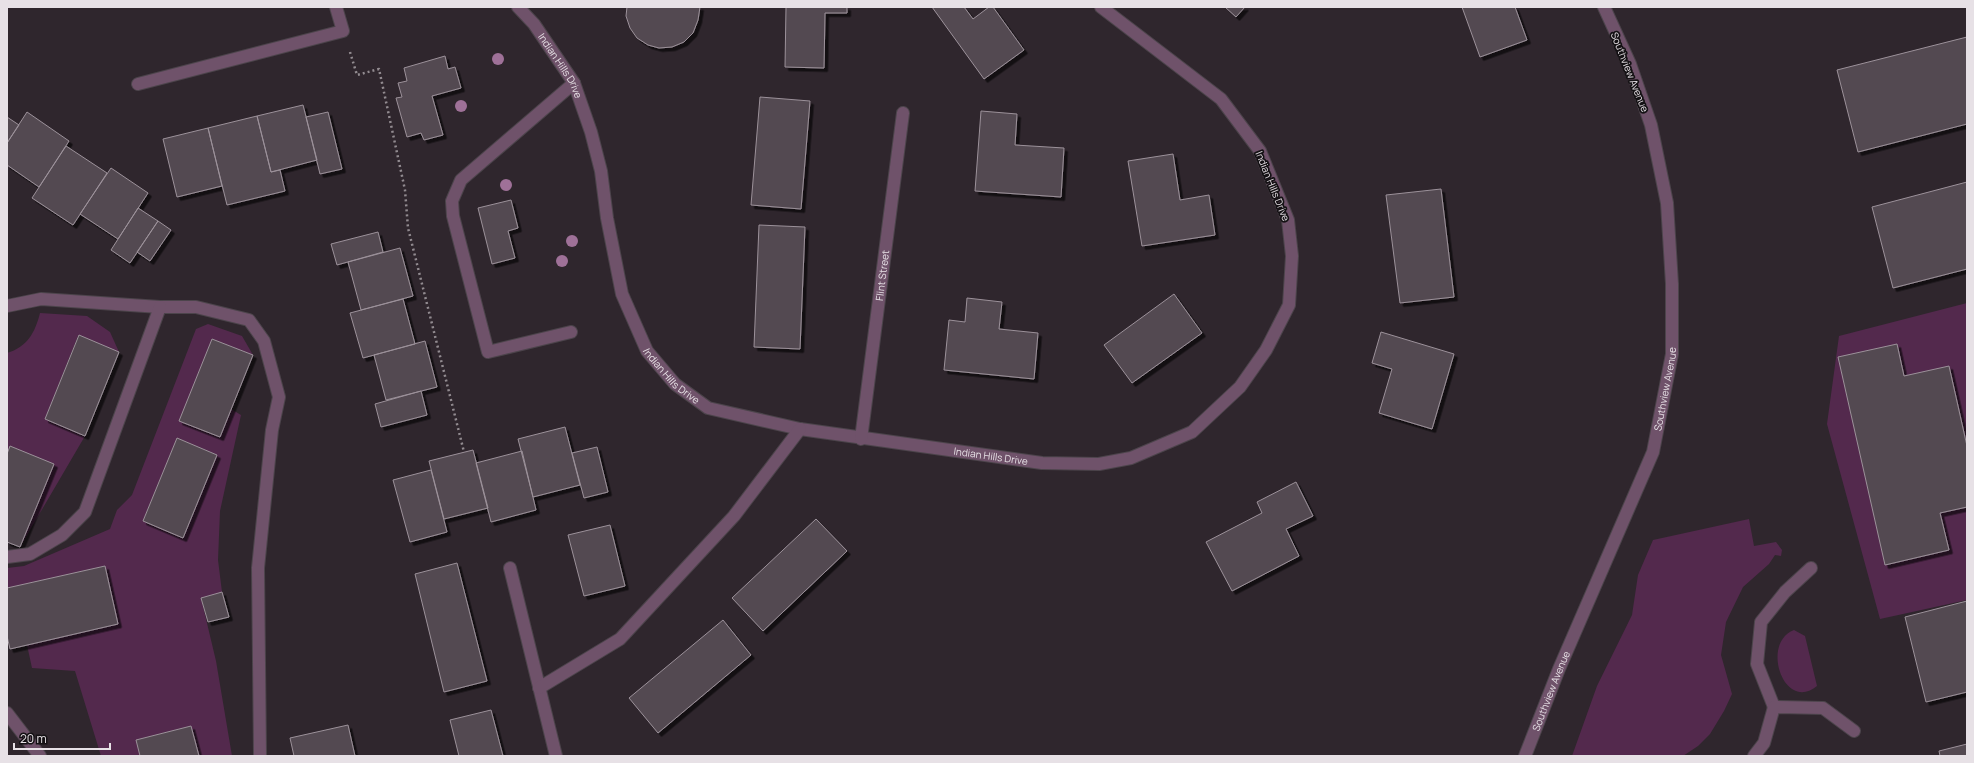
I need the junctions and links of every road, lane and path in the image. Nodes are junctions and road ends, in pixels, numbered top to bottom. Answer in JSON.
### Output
{"nodes":[{"id":1,"x":336,"y":7,"type":"edge"},
{"id":2,"x":518,"y":7,"type":"edge"},
{"id":3,"x":1101,"y":7,"type":"edge"},
{"id":4,"x":1604,"y":7,"type":"edge"},
{"id":5,"x":343,"y":31,"type":"junction"},
{"id":6,"x":574,"y":83,"type":"junction"},
{"id":7,"x":138,"y":84,"type":"dead end"},
{"id":8,"x":903,"y":113,"type":"dead end"},
{"id":9,"x":7,"y":306,"type":"edge"},
{"id":10,"x":160,"y":307,"type":"junction"},
{"id":11,"x":571,"y":332,"type":"dead end"},
{"id":12,"x":800,"y":429,"type":"junction"},
{"id":13,"x":861,"y":439,"type":"junction"},
{"id":14,"x":464,"y":452,"type":"dead end"},
{"id":15,"x":7,"y":557,"type":"edge"},
{"id":16,"x":510,"y":568,"type":"dead end"},
{"id":17,"x":1811,"y":568,"type":"dead end"},
{"id":18,"x":539,"y":688,"type":"junction"},
{"id":19,"x":1774,"y":707,"type":"junction"},
{"id":20,"x":7,"y":713,"type":"edge"},
{"id":21,"x":1854,"y":731,"type":"dead end"},
{"id":22,"x":40,"y":756,"type":"edge"},
{"id":23,"x":260,"y":756,"type":"edge"},
{"id":24,"x":556,"y":756,"type":"edge"},
{"id":25,"x":1525,"y":756,"type":"edge"},
{"id":26,"x":1754,"y":756,"type":"edge"}],
"edges":[{"from":1,"to":5,"type":"street"},
{"from":2,"to":6,"type":"street","name":"Indian Hills Drive"},
{"from":3,"to":13,"type":"street","name":"Indian Hills Drive"},
{"from":4,"to":25,"type":"street","name":"Southview Avenue"},
{"from":5,"to":7,"type":"street"},
{"from":5,"to":14,"type":"path"},
{"from":6,"to":11,"type":"street"},
{"from":6,"to":12,"type":"street","name":"Indian Hills Drive"},
{"from":8,"to":13,"type":"street","name":"Flint Street"},
{"from":9,"to":10,"type":"street"},
{"from":10,"to":15,"type":"street"},
{"from":10,"to":23,"type":"street"},
{"from":12,"to":13,"type":"street","name":"Indian Hills Drive"},
{"from":12,"to":18,"type":"street"},
{"from":16,"to":18,"type":"street"},
{"from":17,"to":19,"type":"street"},
{"from":18,"to":24,"type":"street"},
{"from":19,"to":21,"type":"street"},
{"from":19,"to":26,"type":"street"},
{"from":20,"to":22,"type":"street"}]}
